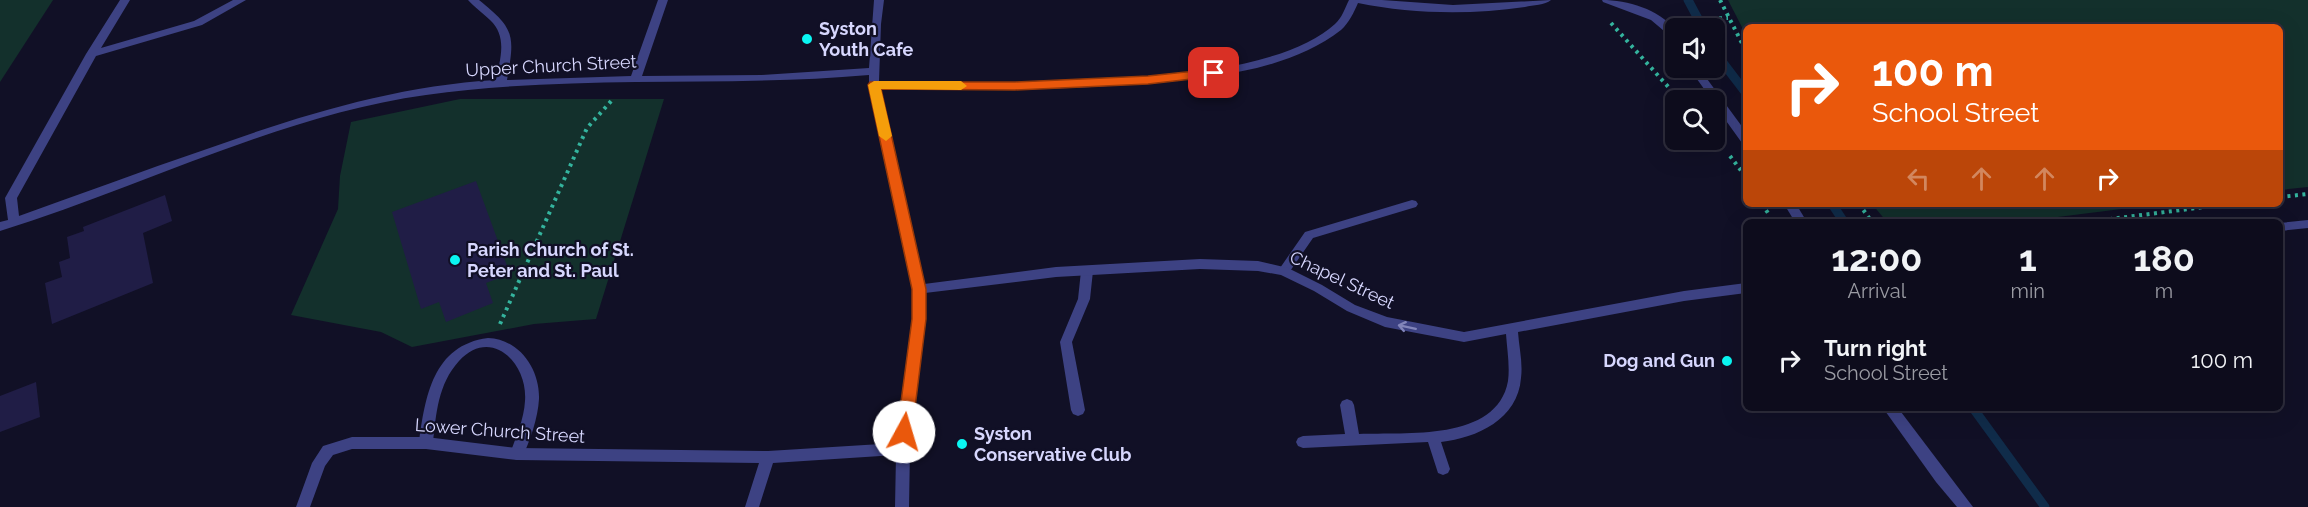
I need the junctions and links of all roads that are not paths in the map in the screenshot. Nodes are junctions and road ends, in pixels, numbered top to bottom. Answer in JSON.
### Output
{"nodes":[{"id":1,"x":125,"y":0,"type":"edge"},
{"id":2,"x":241,"y":0,"type":"edge"},
{"id":3,"x":473,"y":0,"type":"edge"},
{"id":4,"x":663,"y":0,"type":"edge"},
{"id":5,"x":879,"y":0,"type":"edge"},
{"id":6,"x":1354,"y":0,"type":"edge"},
{"id":7,"x":1360,"y":0,"type":"edge"},
{"id":8,"x":1546,"y":0,"type":"edge"},
{"id":9,"x":1607,"y":0,"type":"edge"},
{"id":10,"x":1665,"y":25,"type":"edge"},
{"id":11,"x":92,"y":54,"type":"junction"},
{"id":12,"x":874,"y":71,"type":"junction"},
{"id":13,"x":636,"y":78,"type":"junction"},
{"id":14,"x":1701,"y":78,"type":"edge"},
{"id":15,"x":501,"y":82,"type":"junction"},
{"id":16,"x":874,"y":85,"type":"junction"},
{"id":17,"x":1743,"y":136,"type":"edge"},
{"id":18,"x":1412,"y":204,"type":"dead end"},
{"id":19,"x":14,"y":222,"type":"junction"},
{"id":20,"x":2308,"y":224,"type":"edge"},
{"id":21,"x":0,"y":227,"type":"edge"},
{"id":22,"x":2283,"y":227,"type":"edge"},
{"id":23,"x":1087,"y":271,"type":"junction"},
{"id":24,"x":1284,"y":271,"type":"junction"},
{"id":25,"x":1743,"y":288,"type":"edge"},
{"id":26,"x":919,"y":289,"type":"junction"},
{"id":27,"x":1512,"y":329,"type":"junction"},
{"id":28,"x":1347,"y":405,"type":"dead end"},
{"id":29,"x":1078,"y":410,"type":"dead end"},
{"id":30,"x":1892,"y":411,"type":"edge"},
{"id":31,"x":1433,"y":437,"type":"junction"},
{"id":32,"x":1353,"y":441,"type":"junction"},
{"id":33,"x":1303,"y":442,"type":"dead end"},
{"id":34,"x":426,"y":443,"type":"junction"},
{"id":35,"x":903,"y":448,"type":"junction"},
{"id":36,"x":517,"y":454,"type":"junction"},
{"id":37,"x":768,"y":457,"type":"junction"},
{"id":38,"x":1443,"y":469,"type":"dead end"},
{"id":39,"x":303,"y":507,"type":"edge"},
{"id":40,"x":752,"y":507,"type":"edge"},
{"id":41,"x":902,"y":507,"type":"edge"},
{"id":42,"x":1966,"y":507,"type":"edge"}],
"edges":[{"from":1,"to":11,"type":"street"},
{"from":2,"to":11,"type":"street"},
{"from":3,"to":15,"type":"street"},
{"from":4,"to":13,"type":"street"},
{"from":5,"to":12,"type":"street"},
{"from":6,"to":16,"type":"street"},
{"from":7,"to":8,"type":"street"},
{"from":9,"to":10,"type":"street"},
{"from":11,"to":19,"type":"street"},
{"from":12,"to":13,"type":"street","name":"Upper Church Street"},
{"from":12,"to":16,"type":"street"},
{"from":13,"to":15,"type":"street","name":"Upper Church Street"},
{"from":14,"to":17,"type":"street"},
{"from":15,"to":19,"type":"street","name":"Upper Church Street"},
{"from":16,"to":26,"type":"street"},
{"from":18,"to":24,"type":"street"},
{"from":19,"to":21,"type":"street","name":"Upper Church Street"},
{"from":20,"to":22,"type":"street"},
{"from":23,"to":24,"type":"street","name":"Chapel Street"},
{"from":23,"to":26,"type":"street","name":"Chapel Street"},
{"from":23,"to":29,"type":"street"},
{"from":27,"to":24,"type":"street","name":"Chapel Street","one_way":true},
{"from":25,"to":27,"type":"street","name":"Chapel Street"},
{"from":26,"to":35,"type":"street"},
{"from":27,"to":31,"type":"street"},
{"from":28,"to":32,"type":"street"},
{"from":30,"to":42,"type":"street"},
{"from":31,"to":32,"type":"street"},
{"from":31,"to":38,"type":"street"},
{"from":32,"to":33,"type":"street"},
{"from":34,"to":36,"type":"street","name":"Lower Church Street"},
{"from":34,"to":36,"type":"street"},
{"from":34,"to":39,"type":"street","name":"Lower Church Street"},
{"from":35,"to":37,"type":"street","name":"Lower Church Street"},
{"from":35,"to":41,"type":"street"},
{"from":36,"to":37,"type":"street","name":"Lower Church Street"},
{"from":37,"to":40,"type":"street"}]}
